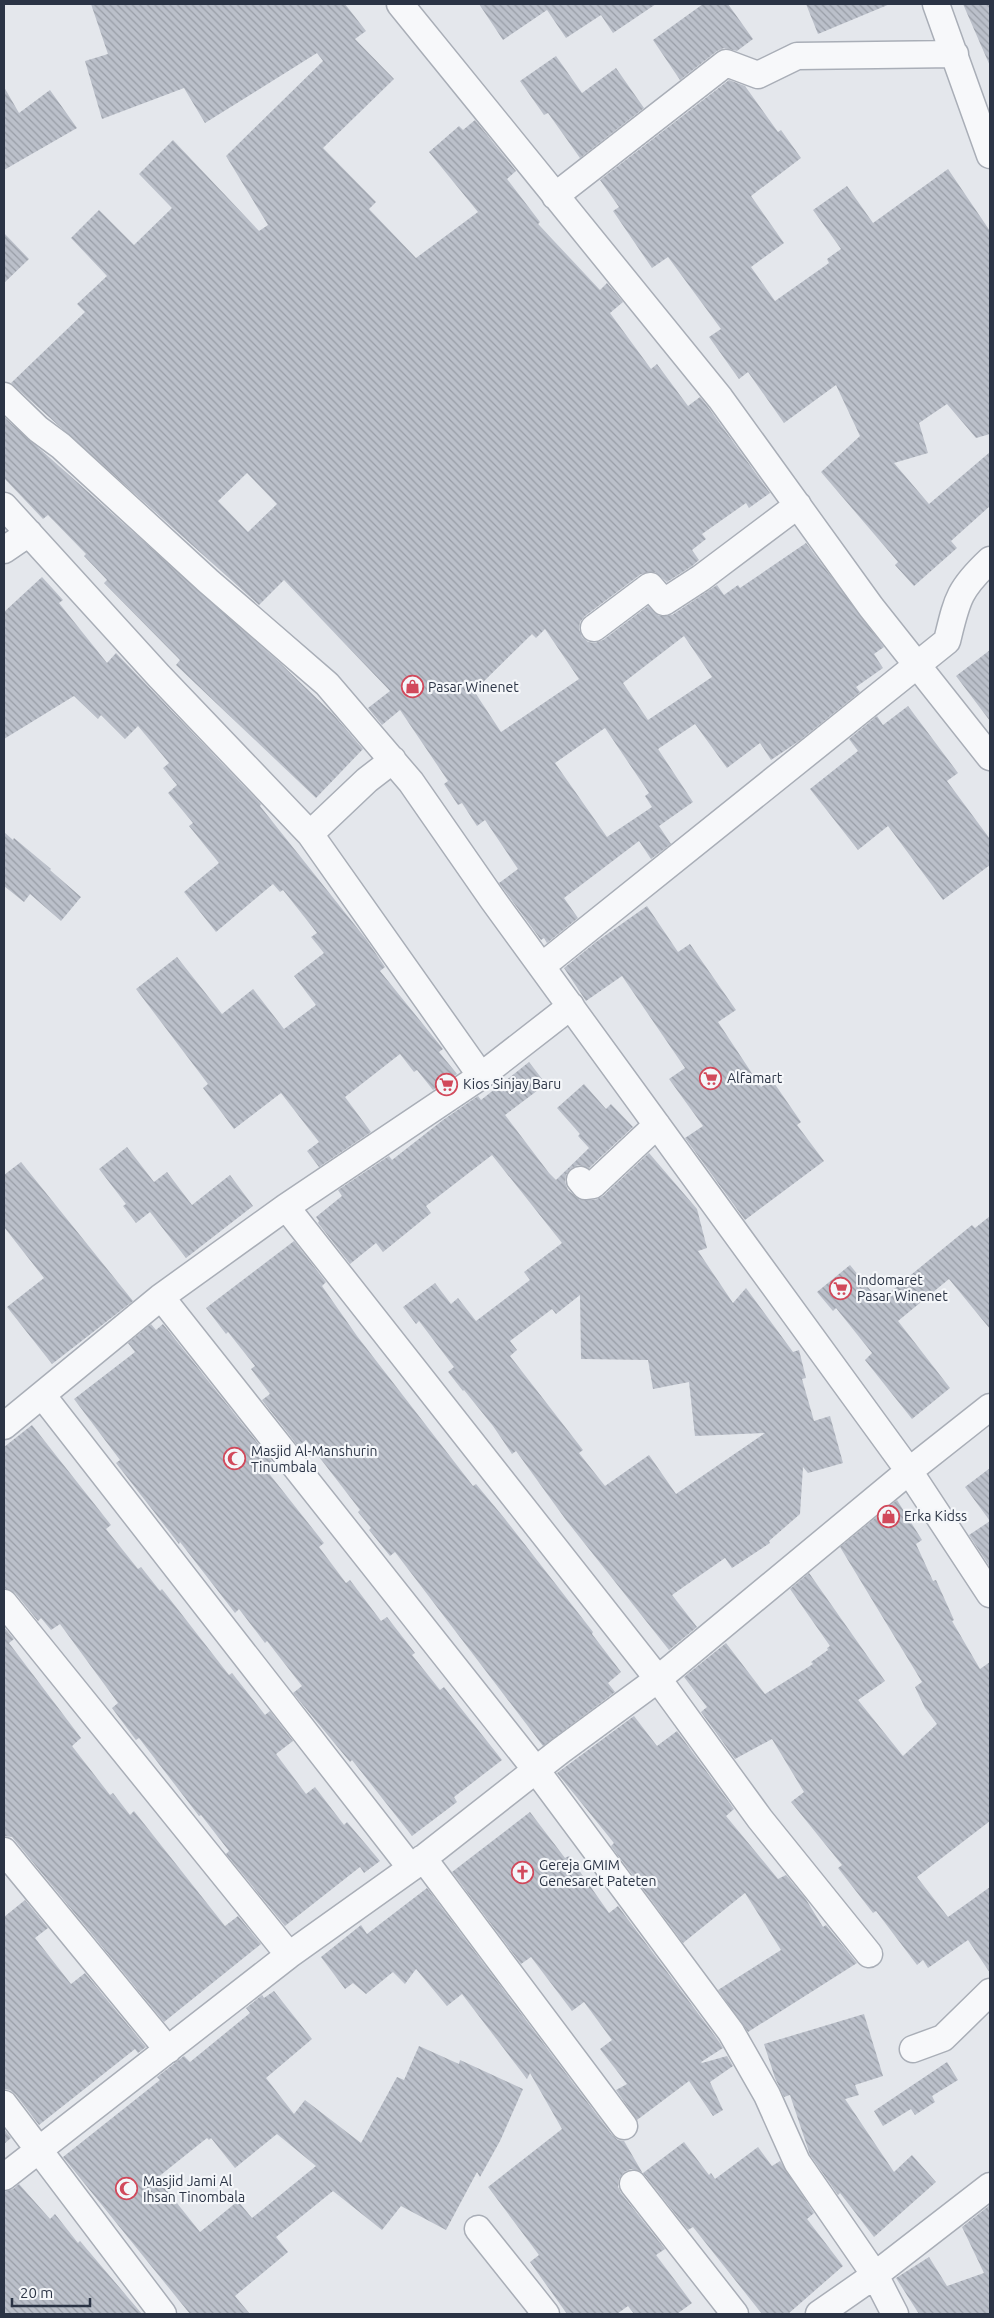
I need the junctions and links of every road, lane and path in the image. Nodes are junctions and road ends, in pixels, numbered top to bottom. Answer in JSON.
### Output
{"nodes":[{"id":1,"x":401,"y":4,"type":"edge"},
{"id":2,"x":936,"y":4,"type":"edge"},
{"id":3,"x":954,"y":54,"type":"junction"},
{"id":4,"x":990,"y":155,"type":"edge"},
{"id":5,"x":555,"y":196,"type":"junction"},
{"id":6,"x":4,"y":396,"type":"edge"},
{"id":7,"x":798,"y":505,"type":"junction"},
{"id":8,"x":4,"y":506,"type":"edge"},
{"id":9,"x":29,"y":533,"type":"junction"},
{"id":10,"x":4,"y":550,"type":"edge"},
{"id":11,"x":990,"y":560,"type":"edge"},
{"id":12,"x":594,"y":628,"type":"dead end"},
{"id":13,"x":916,"y":664,"type":"junction"},
{"id":14,"x":990,"y":757,"type":"edge"},
{"id":15,"x":393,"y":760,"type":"junction"},
{"id":16,"x":310,"y":834,"type":"junction"},
{"id":17,"x":542,"y":966,"type":"junction"},
{"id":18,"x":571,"y":1006,"type":"junction"},
{"id":19,"x":481,"y":1076,"type":"junction"},
{"id":20,"x":657,"y":1125,"type":"junction"},
{"id":21,"x":580,"y":1180,"type":"dead end"},
{"id":22,"x":286,"y":1207,"type":"junction"},
{"id":23,"x":161,"y":1297,"type":"junction"},
{"id":24,"x":42,"y":1395,"type":"junction"},
{"id":25,"x":990,"y":1407,"type":"edge"},
{"id":26,"x":4,"y":1426,"type":"edge"},
{"id":27,"x":909,"y":1471,"type":"junction"},
{"id":28,"x":990,"y":1594,"type":"edge"},
{"id":29,"x":4,"y":1602,"type":"edge"},
{"id":30,"x":658,"y":1678,"type":"junction"},
{"id":31,"x":536,"y":1770,"type":"junction"},
{"id":32,"x":4,"y":1851,"type":"edge"},
{"id":33,"x":417,"y":1862,"type":"junction"},
{"id":34,"x":869,"y":1954,"type":"dead end"},
{"id":35,"x":289,"y":1955,"type":"junction"},
{"id":36,"x":990,"y":1992,"type":"edge"},
{"id":37,"x":913,"y":2049,"type":"dead end"},
{"id":38,"x":168,"y":2050,"type":"junction"},
{"id":39,"x":4,"y":2104,"type":"edge"},
{"id":40,"x":624,"y":2126,"type":"dead end"},
{"id":41,"x":40,"y":2150,"type":"junction"},
{"id":42,"x":4,"y":2177,"type":"edge"},
{"id":43,"x":633,"y":2184,"type":"dead end"},
{"id":44,"x":990,"y":2186,"type":"edge"},
{"id":45,"x":478,"y":2228,"type":"dead end"},
{"id":46,"x":875,"y":2275,"type":"junction"},
{"id":47,"x":163,"y":2314,"type":"edge"},
{"id":48,"x":546,"y":2314,"type":"edge"},
{"id":49,"x":735,"y":2314,"type":"edge"},
{"id":50,"x":819,"y":2314,"type":"edge"},
{"id":51,"x":895,"y":2314,"type":"edge"}],
"edges":[{"from":1,"to":5,"type":"street"},
{"from":2,"to":3,"type":"street"},
{"from":3,"to":4,"type":"street"},
{"from":3,"to":5,"type":"street"},
{"from":5,"to":7,"type":"street"},
{"from":6,"to":15,"type":"street"},
{"from":7,"to":12,"type":"street"},
{"from":7,"to":13,"type":"street"},
{"from":8,"to":9,"type":"street"},
{"from":9,"to":10,"type":"street"},
{"from":9,"to":16,"type":"street"},
{"from":11,"to":13,"type":"street"},
{"from":13,"to":14,"type":"street"},
{"from":13,"to":17,"type":"street"},
{"from":15,"to":16,"type":"street"},
{"from":15,"to":17,"type":"street"},
{"from":16,"to":19,"type":"street"},
{"from":17,"to":18,"type":"street"},
{"from":18,"to":19,"type":"street"},
{"from":18,"to":20,"type":"street"},
{"from":19,"to":22,"type":"street"},
{"from":20,"to":21,"type":"street"},
{"from":20,"to":27,"type":"street"},
{"from":22,"to":23,"type":"street"},
{"from":22,"to":30,"type":"street"},
{"from":23,"to":24,"type":"street"},
{"from":23,"to":31,"type":"street"},
{"from":24,"to":26,"type":"street"},
{"from":24,"to":33,"type":"street"},
{"from":25,"to":27,"type":"street"},
{"from":27,"to":28,"type":"street"},
{"from":27,"to":30,"type":"street"},
{"from":29,"to":35,"type":"street"},
{"from":30,"to":31,"type":"street"},
{"from":30,"to":34,"type":"street"},
{"from":31,"to":33,"type":"street"},
{"from":31,"to":46,"type":"street"},
{"from":32,"to":38,"type":"street"},
{"from":33,"to":35,"type":"street"},
{"from":33,"to":40,"type":"street"},
{"from":35,"to":38,"type":"street"},
{"from":36,"to":37,"type":"street"},
{"from":38,"to":41,"type":"street"},
{"from":39,"to":41,"type":"street"},
{"from":41,"to":42,"type":"street"},
{"from":41,"to":47,"type":"street"},
{"from":43,"to":49,"type":"street"},
{"from":44,"to":46,"type":"street"},
{"from":45,"to":48,"type":"street"},
{"from":46,"to":50,"type":"street"},
{"from":46,"to":51,"type":"street"}]}
